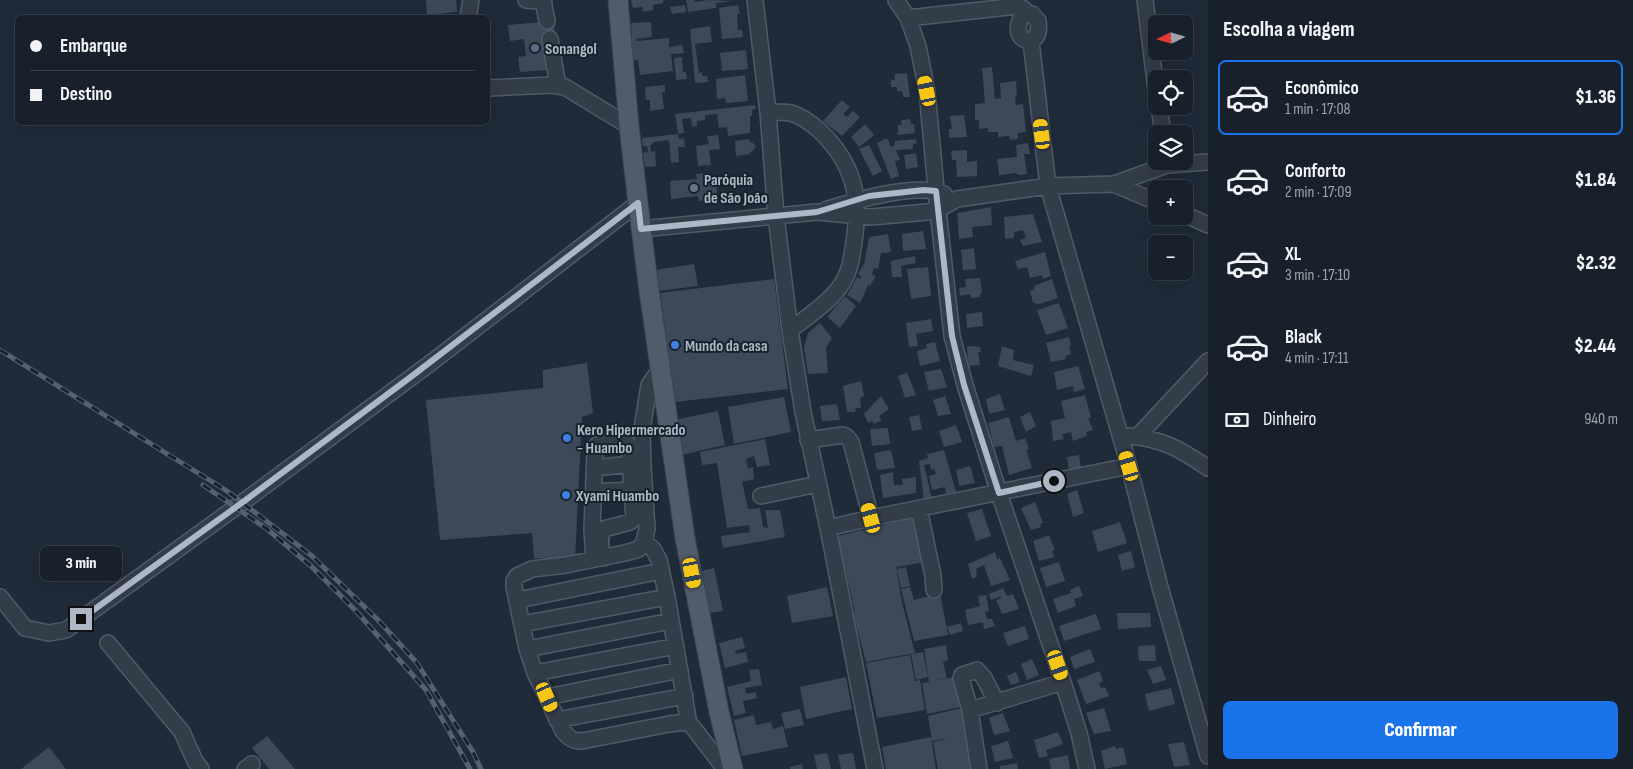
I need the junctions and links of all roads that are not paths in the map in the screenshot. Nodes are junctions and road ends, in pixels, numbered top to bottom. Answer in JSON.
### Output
{"nodes":[{"id":1,"x":471,"y":0,"type":"edge"},
{"id":2,"x":526,"y":0,"type":"edge"},
{"id":3,"x":544,"y":0,"type":"edge"},
{"id":4,"x":608,"y":0,"type":"edge"},
{"id":5,"x":618,"y":0,"type":"edge"},
{"id":6,"x":755,"y":0,"type":"edge"},
{"id":7,"x":896,"y":0,"type":"edge"},
{"id":8,"x":1145,"y":0,"type":"edge"},
{"id":9,"x":981,"y":5,"type":"edge"},
{"id":10,"x":468,"y":15,"type":"edge"},
{"id":11,"x":908,"y":18,"type":"junction"},
{"id":12,"x":547,"y":21,"type":"dead end"},
{"id":13,"x":550,"y":39,"type":"dead end"},
{"id":14,"x":623,"y":61,"type":"junction"},
{"id":15,"x":1154,"y":70,"type":"edge"},
{"id":16,"x":558,"y":86,"type":"junction"},
{"id":17,"x":490,"y":88,"type":"edge"},
{"id":18,"x":768,"y":112,"type":"junction"},
{"id":19,"x":628,"y":126,"type":"junction"},
{"id":20,"x":1193,"y":162,"type":"edge"},
{"id":21,"x":1208,"y":162,"type":"edge"},
{"id":22,"x":1149,"y":170,"type":"edge"},
{"id":23,"x":1114,"y":184,"type":"junction"},
{"id":24,"x":1048,"y":186,"type":"junction"},
{"id":25,"x":936,"y":191,"type":"junction"},
{"id":26,"x":957,"y":199,"type":"junction"},
{"id":27,"x":1148,"y":199,"type":"edge"},
{"id":28,"x":856,"y":200,"type":"junction"},
{"id":29,"x":638,"y":203,"type":"junction"},
{"id":30,"x":938,"y":210,"type":"junction"},
{"id":31,"x":817,"y":212,"type":"junction"},
{"id":32,"x":776,"y":216,"type":"junction"},
{"id":33,"x":858,"y":217,"type":"junction"},
{"id":34,"x":1193,"y":218,"type":"edge"},
{"id":35,"x":1208,"y":225,"type":"edge"},
{"id":36,"x":641,"y":229,"type":"junction"},
{"id":37,"x":790,"y":330,"type":"junction"},
{"id":38,"x":1208,"y":361,"type":"edge"},
{"id":39,"x":661,"y":368,"type":"junction"},
{"id":40,"x":1120,"y":435,"type":"junction"},
{"id":41,"x":1137,"y":437,"type":"junction"},
{"id":42,"x":808,"y":440,"type":"junction"},
{"id":43,"x":630,"y":464,"type":"junction"},
{"id":44,"x":1129,"y":466,"type":"junction"},
{"id":45,"x":595,"y":468,"type":"junction"},
{"id":46,"x":1208,"y":468,"type":"edge"},
{"id":47,"x":818,"y":484,"type":"junction"},
{"id":48,"x":632,"y":490,"type":"junction"},
{"id":49,"x":594,"y":492,"type":"junction"},
{"id":50,"x":999,"y":493,"type":"junction"},
{"id":51,"x":761,"y":496,"type":"dead end"},
{"id":52,"x":919,"y":508,"type":"junction"},
{"id":53,"x":871,"y":518,"type":"junction"},
{"id":54,"x":828,"y":528,"type":"junction"},
{"id":55,"x":644,"y":542,"type":"junction"},
{"id":56,"x":598,"y":559,"type":"junction"},
{"id":57,"x":662,"y":570,"type":"junction"},
{"id":58,"x":934,"y":590,"type":"dead end"},
{"id":59,"x":0,"y":597,"type":"edge"},
{"id":60,"x":667,"y":597,"type":"junction"},
{"id":61,"x":518,"y":600,"type":"junction"},
{"id":62,"x":671,"y":621,"type":"junction"},
{"id":63,"x":522,"y":624,"type":"junction"},
{"id":64,"x":108,"y":643,"type":"dead end"},
{"id":65,"x":676,"y":646,"type":"junction"},
{"id":66,"x":527,"y":649,"type":"junction"},
{"id":67,"x":680,"y":670,"type":"junction"},
{"id":68,"x":535,"y":673,"type":"junction"},
{"id":69,"x":1064,"y":682,"type":"junction"},
{"id":70,"x":685,"y":696,"type":"junction"},
{"id":71,"x":547,"y":697,"type":"junction"},
{"id":72,"x":997,"y":703,"type":"junction"},
{"id":73,"x":970,"y":710,"type":"junction"},
{"id":74,"x":557,"y":720,"type":"junction"},
{"id":75,"x":689,"y":724,"type":"junction"},
{"id":76,"x":1208,"y":756,"type":"edge"},
{"id":77,"x":202,"y":769,"type":"edge"},
{"id":78,"x":725,"y":769,"type":"edge"},
{"id":79,"x":733,"y":769,"type":"edge"},
{"id":80,"x":875,"y":769,"type":"edge"},
{"id":81,"x":979,"y":769,"type":"edge"},
{"id":82,"x":1087,"y":769,"type":"edge"}],
"edges":[{"from":1,"to":10,"type":"street"},
{"from":2,"to":3,"type":"street"},
{"from":3,"to":12,"type":"street"},
{"from":4,"to":14,"type":"main road"},
{"from":5,"to":14,"type":"main road"},
{"from":6,"to":18,"type":"street"},
{"from":7,"to":11,"type":"street"},
{"from":8,"to":15,"type":"street"},
{"from":9,"to":11,"type":"street"},
{"from":9,"to":24,"type":"street"},
{"from":11,"to":25,"type":"street"},
{"from":13,"to":16,"type":"street"},
{"from":14,"to":19,"type":"main road"},
{"from":16,"to":17,"type":"street"},
{"from":16,"to":19,"type":"street"},
{"from":18,"to":28,"type":"street"},
{"from":18,"to":32,"type":"street"},
{"from":19,"to":29,"type":"main road"},
{"from":20,"to":21,"type":"street"},
{"from":22,"to":23,"type":"street"},
{"from":23,"to":24,"type":"street"},
{"from":23,"to":27,"type":"street"},
{"from":24,"to":26,"type":"street"},
{"from":24,"to":40,"type":"street"},
{"from":25,"to":26,"type":"street"},
{"from":25,"to":28,"type":"street"},
{"from":25,"to":30,"type":"street"},
{"from":26,"to":30,"type":"street"},
{"from":28,"to":31,"type":"street"},
{"from":28,"to":33,"type":"street"},
{"from":29,"to":36,"type":"main road"},
{"from":29,"to":59,"type":"street"},
{"from":30,"to":33,"type":"street"},
{"from":30,"to":50,"type":"street"},
{"from":31,"to":32,"type":"street"},
{"from":31,"to":33,"type":"street"},
{"from":32,"to":36,"type":"street"},
{"from":32,"to":37,"type":"street"},
{"from":33,"to":37,"type":"street"},
{"from":34,"to":35,"type":"street"},
{"from":36,"to":39,"type":"main road"},
{"from":37,"to":42,"type":"street"},
{"from":38,"to":41,"type":"street"},
{"from":39,"to":55,"type":"street"},
{"from":39,"to":79,"type":"main road"},
{"from":40,"to":41,"type":"street"},
{"from":40,"to":44,"type":"street"},
{"from":41,"to":46,"type":"street"},
{"from":42,"to":47,"type":"street"},
{"from":42,"to":53,"type":"street"},
{"from":43,"to":45,"type":"street"},
{"from":43,"to":45,"type":"street"},
{"from":43,"to":48,"type":"street"},
{"from":44,"to":50,"type":"street"},
{"from":44,"to":76,"type":"street"},
{"from":45,"to":49,"type":"street"},
{"from":47,"to":51,"type":"street"},
{"from":47,"to":54,"type":"street"},
{"from":48,"to":49,"type":"street"},
{"from":48,"to":56,"type":"street"},
{"from":49,"to":56,"type":"street"},
{"from":50,"to":52,"type":"street"},
{"from":50,"to":69,"type":"street"},
{"from":52,"to":53,"type":"street"},
{"from":52,"to":58,"type":"street"},
{"from":53,"to":54,"type":"street"},
{"from":54,"to":80,"type":"street"},
{"from":55,"to":56,"type":"street"},
{"from":55,"to":57,"type":"street"},
{"from":56,"to":61,"type":"street"},
{"from":57,"to":60,"type":"street"},
{"from":57,"to":61,"type":"street"},
{"from":60,"to":62,"type":"street"},
{"from":60,"to":63,"type":"street"},
{"from":61,"to":63,"type":"street"},
{"from":62,"to":65,"type":"street"},
{"from":62,"to":66,"type":"street"},
{"from":63,"to":66,"type":"street"},
{"from":64,"to":77,"type":"street"},
{"from":65,"to":67,"type":"street"},
{"from":65,"to":68,"type":"street"},
{"from":66,"to":68,"type":"street"},
{"from":67,"to":70,"type":"street"},
{"from":67,"to":71,"type":"street"},
{"from":68,"to":71,"type":"street"},
{"from":69,"to":72,"type":"street"},
{"from":69,"to":82,"type":"street"},
{"from":70,"to":74,"type":"street"},
{"from":70,"to":75,"type":"street"},
{"from":71,"to":74,"type":"street"},
{"from":72,"to":73,"type":"street"},
{"from":72,"to":73,"type":"street"},
{"from":73,"to":81,"type":"street"},
{"from":74,"to":75,"type":"street"},
{"from":75,"to":78,"type":"street"}]}
